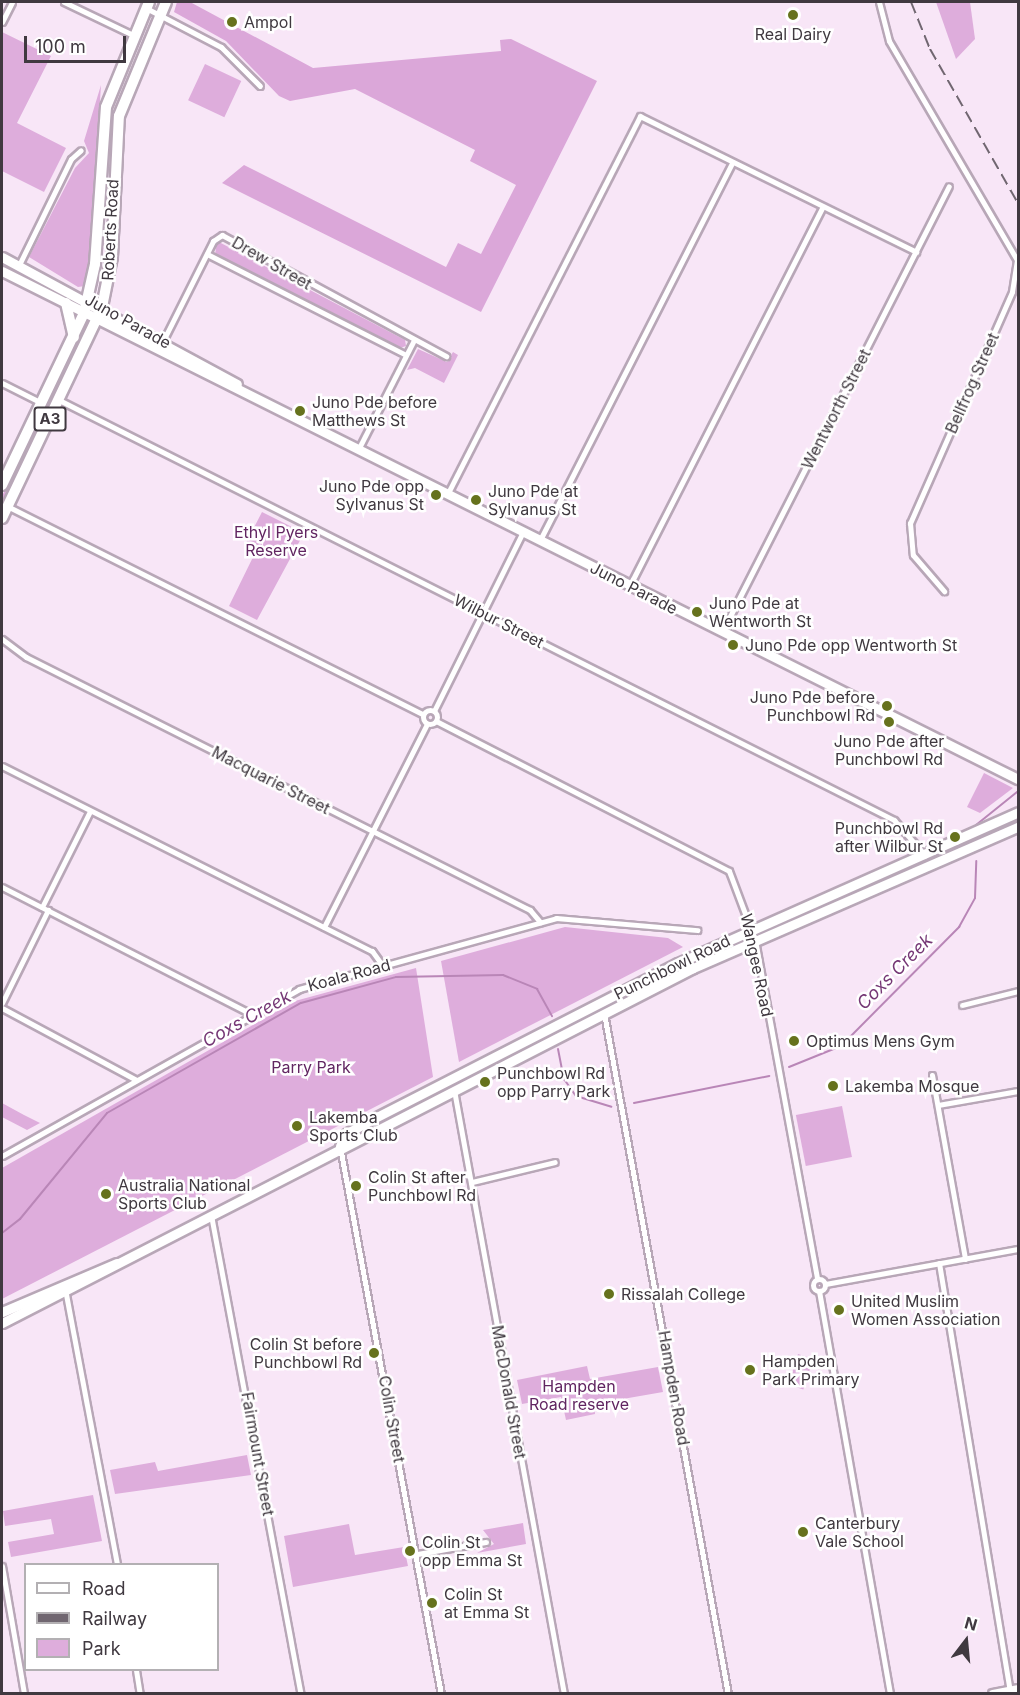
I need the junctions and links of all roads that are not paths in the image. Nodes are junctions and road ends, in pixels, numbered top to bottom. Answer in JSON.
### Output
{"nodes":[{"id":1,"x":12,"y":2,"type":"edge"},
{"id":2,"x":64,"y":2,"type":"edge"},
{"id":3,"x":166,"y":2,"type":"edge"},
{"id":4,"x":879,"y":2,"type":"edge"},
{"id":5,"x":148,"y":5,"type":"edge"},
{"id":6,"x":160,"y":15,"type":"junction"},
{"id":7,"x":2,"y":22,"type":"edge"},
{"id":8,"x":132,"y":35,"type":"junction"},
{"id":9,"x":260,"y":86,"type":"dead end"},
{"id":10,"x":81,"y":150,"type":"dead end"},
{"id":11,"x":733,"y":162,"type":"junction"},
{"id":12,"x":949,"y":186,"type":"dead end"},
{"id":13,"x":823,"y":207,"type":"junction"},
{"id":14,"x":916,"y":252,"type":"junction"},
{"id":15,"x":207,"y":254,"type":"junction"},
{"id":16,"x":2,"y":257,"type":"edge"},
{"id":17,"x":19,"y":265,"type":"junction"},
{"id":18,"x":2,"y":271,"type":"edge"},
{"id":19,"x":88,"y":299,"type":"junction"},
{"id":20,"x":66,"y":303,"type":"junction"},
{"id":21,"x":102,"y":307,"type":"junction"},
{"id":22,"x":84,"y":313,"type":"junction"},
{"id":23,"x":98,"y":320,"type":"junction"},
{"id":24,"x":74,"y":337,"type":"junction"},
{"id":25,"x":163,"y":340,"type":"junction"},
{"id":26,"x":414,"y":340,"type":"junction"},
{"id":27,"x":406,"y":355,"type":"junction"},
{"id":28,"x":446,"y":356,"type":"dead end"},
{"id":29,"x":2,"y":383,"type":"edge"},
{"id":30,"x":250,"y":394,"type":"junction"},
{"id":31,"x":59,"y":400,"type":"junction"},
{"id":32,"x":42,"y":403,"type":"junction"},
{"id":33,"x":359,"y":448,"type":"junction"},
{"id":34,"x":2,"y":485,"type":"edge"},
{"id":35,"x":448,"y":493,"type":"junction"},
{"id":36,"x":7,"y":506,"type":"junction"},
{"id":37,"x":2,"y":518,"type":"edge"},
{"id":38,"x":523,"y":532,"type":"junction"},
{"id":39,"x":540,"y":540,"type":"junction"},
{"id":40,"x":630,"y":585,"type":"junction"},
{"id":41,"x":944,"y":591,"type":"dead end"},
{"id":42,"x":482,"y":613,"type":"junction"},
{"id":43,"x":722,"y":632,"type":"junction"},
{"id":44,"x":2,"y":639,"type":"edge"},
{"id":45,"x":434,"y":711,"type":"junction"},
{"id":46,"x":423,"y":714,"type":"junction"},
{"id":47,"x":436,"y":721,"type":"junction"},
{"id":48,"x":427,"y":724,"type":"junction"},
{"id":49,"x":2,"y":766,"type":"edge"},
{"id":50,"x":1018,"y":779,"type":"edge"},
{"id":51,"x":90,"y":811,"type":"junction"},
{"id":52,"x":1018,"y":812,"type":"edge"},
{"id":53,"x":1018,"y":826,"type":"edge"},
{"id":54,"x":373,"y":831,"type":"junction"},
{"id":55,"x":927,"y":856,"type":"junction"},
{"id":56,"x":2,"y":887,"type":"edge"},
{"id":57,"x":45,"y":908,"type":"junction"},
{"id":58,"x":540,"y":922,"type":"junction"},
{"id":59,"x":324,"y":927,"type":"junction"},
{"id":60,"x":752,"y":928,"type":"junction"},
{"id":61,"x":697,"y":930,"type":"dead end"},
{"id":62,"x":755,"y":940,"type":"junction"},
{"id":63,"x":383,"y":966,"type":"junction"},
{"id":64,"x":1018,"y":991,"type":"edge"},
{"id":65,"x":2,"y":1002,"type":"edge"},
{"id":66,"x":962,"y":1005,"type":"dead end"},
{"id":67,"x":2,"y":1008,"type":"edge"},
{"id":68,"x":604,"y":1013,"type":"junction"},
{"id":69,"x":251,"y":1014,"type":"junction"},
{"id":70,"x":932,"y":1075,"type":"dead end"},
{"id":71,"x":135,"y":1080,"type":"junction"},
{"id":72,"x":454,"y":1090,"type":"junction"},
{"id":73,"x":1018,"y":1091,"type":"edge"},
{"id":74,"x":938,"y":1105,"type":"junction"},
{"id":75,"x":340,"y":1146,"type":"junction"},
{"id":76,"x":2,"y":1156,"type":"edge"},
{"id":77,"x":555,"y":1162,"type":"dead end"},
{"id":78,"x":472,"y":1182,"type":"junction"},
{"id":79,"x":211,"y":1215,"type":"junction"},
{"id":80,"x":1018,"y":1249,"type":"edge"},
{"id":81,"x":965,"y":1259,"type":"junction"},
{"id":82,"x":939,"y":1263,"type":"junction"},
{"id":83,"x":817,"y":1279,"type":"junction"},
{"id":84,"x":825,"y":1284,"type":"junction"},
{"id":85,"x":65,"y":1287,"type":"junction"},
{"id":86,"x":819,"y":1291,"type":"junction"},
{"id":87,"x":2,"y":1312,"type":"edge"},
{"id":88,"x":2,"y":1323,"type":"edge"},
{"id":89,"x":486,"y":1542,"type":"dead end"},
{"id":90,"x":417,"y":1554,"type":"junction"},
{"id":91,"x":117,"y":1563,"type":"edge"},
{"id":92,"x":2,"y":1566,"type":"edge"},
{"id":93,"x":136,"y":1671,"type":"edge"},
{"id":94,"x":1014,"y":1690,"type":"edge"},
{"id":95,"x":24,"y":1694,"type":"edge"},
{"id":96,"x":141,"y":1694,"type":"edge"},
{"id":97,"x":301,"y":1694,"type":"edge"},
{"id":98,"x":441,"y":1694,"type":"edge"},
{"id":99,"x":564,"y":1694,"type":"edge"},
{"id":100,"x":728,"y":1694,"type":"edge"},
{"id":101,"x":890,"y":1694,"type":"edge"},
{"id":102,"x":993,"y":1694,"type":"edge"}],
"edges":[{"from":1,"to":7,"type":"street"},
{"from":2,"to":8,"type":"street"},
{"from":3,"to":6,"type":"highway","name":"Roberts Road","number":"A3"},
{"from":4,"to":41,"type":"street","name":"Bellfrog Street"},
{"from":5,"to":6,"type":"street"},
{"from":5,"to":8,"type":"highway","name":"Roberts Road","number":"A3"},
{"from":6,"to":9,"type":"street"},
{"from":6,"to":21,"type":"highway","name":"Roberts Road","number":"A3"},
{"from":8,"to":19,"type":"highway","name":"Roberts Road","number":"A3"},
{"from":10,"to":17,"type":"street"},
{"from":11,"to":13,"type":"street"},
{"from":11,"to":35,"type":"street"},
{"from":11,"to":39,"type":"street"},
{"from":12,"to":14,"type":"street","name":"Wentworth Street"},
{"from":13,"to":14,"type":"street"},
{"from":13,"to":40,"type":"street"},
{"from":14,"to":43,"type":"street","name":"Wentworth Street"},
{"from":15,"to":25,"type":"street"},
{"from":15,"to":26,"type":"street","name":"Drew Street"},
{"from":15,"to":27,"type":"street","name":"Drew Street"},
{"from":16,"to":17,"type":"main road","name":"Juno Parade"},
{"from":17,"to":19,"type":"main road","name":"Juno Parade"},
{"from":18,"to":20,"type":"main road","name":"Juno Parade"},
{"from":19,"to":21,"type":"main road","name":"Juno Parade"},
{"from":19,"to":22,"type":"highway","name":"Roberts Road","number":"A3"},
{"from":20,"to":22,"type":"main road","name":"Juno Parade"},
{"from":20,"to":24,"type":"highway"},
{"from":21,"to":23,"type":"highway","name":"Roberts Road","number":"A3"},
{"from":21,"to":25,"type":"main road","name":"Juno Parade"},
{"from":22,"to":23,"type":"main road","name":"Juno Parade"},
{"from":22,"to":24,"type":"highway","name":"Roberts Road","number":"A3"},
{"from":23,"to":30,"type":"main road","name":"Juno Parade"},
{"from":23,"to":31,"type":"highway","name":"Roberts Road","number":"A3"},
{"from":24,"to":32,"type":"highway","name":"Roberts Road","number":"A3"},
{"from":25,"to":30,"type":"main road","name":"Juno Parade"},
{"from":26,"to":27,"type":"street"},
{"from":26,"to":28,"type":"street","name":"Drew Street"},
{"from":27,"to":33,"type":"street"},
{"from":29,"to":32,"type":"street"},
{"from":30,"to":33,"type":"main road","name":"Juno Parade"},
{"from":31,"to":36,"type":"highway","name":"Roberts Road","number":"A3"},
{"from":31,"to":42,"type":"street","name":"Wilbur Street"},
{"from":32,"to":34,"type":"highway","name":"Roberts Road","number":"A3"},
{"from":33,"to":35,"type":"main road","name":"Juno Parade"},
{"from":35,"to":38,"type":"main road","name":"Juno Parade"},
{"from":36,"to":37,"type":"highway","name":"Roberts Road","number":"A3"},
{"from":36,"to":46,"type":"street"},
{"from":38,"to":39,"type":"main road","name":"Juno Parade"},
{"from":38,"to":42,"type":"street"},
{"from":39,"to":40,"type":"main road","name":"Juno Parade"},
{"from":40,"to":43,"type":"main road","name":"Juno Parade"},
{"from":42,"to":45,"type":"street"},
{"from":42,"to":55,"type":"street","name":"Wilbur Street"},
{"from":43,"to":50,"type":"main road","name":"Juno Parade"},
{"from":44,"to":54,"type":"street","name":"Macquarie Street"},
{"from":45,"to":46,"type":"street"},
{"from":45,"to":47,"type":"street"},
{"from":46,"to":48,"type":"street"},
{"from":47,"to":48,"type":"street"},
{"from":47,"to":60,"type":"street","name":"Wangee Road"},
{"from":48,"to":54,"type":"street"},
{"from":49,"to":51,"type":"street"},
{"from":51,"to":57,"type":"street"},
{"from":51,"to":59,"type":"street"},
{"from":52,"to":55,"type":"main road","name":"Punchbowl Road"},
{"from":53,"to":62,"type":"main road","name":"Punchbowl Road"},
{"from":54,"to":58,"type":"street","name":"Macquarie Street"},
{"from":54,"to":59,"type":"street"},
{"from":55,"to":60,"type":"main road","name":"Punchbowl Road"},
{"from":56,"to":57,"type":"street"},
{"from":57,"to":65,"type":"street"},
{"from":57,"to":69,"type":"street"},
{"from":58,"to":61,"type":"street","name":"Koala Road"},
{"from":58,"to":63,"type":"street","name":"Koala Road"},
{"from":59,"to":63,"type":"street"},
{"from":60,"to":62,"type":"street","name":"Wangee Road"},
{"from":60,"to":75,"type":"main road","name":"Punchbowl Road"},
{"from":62,"to":68,"type":"main road","name":"Punchbowl Road"},
{"from":62,"to":83,"type":"street","name":"Wangee Road"},
{"from":63,"to":69,"type":"street","name":"Koala Road"},
{"from":64,"to":66,"type":"street"},
{"from":67,"to":71,"type":"street"},
{"from":68,"to":72,"type":"main road","name":"Punchbowl Road"},
{"from":68,"to":100,"type":"street","name":"Hampden Road"},
{"from":69,"to":71,"type":"street","name":"Koala Road"},
{"from":70,"to":74,"type":"street"},
{"from":71,"to":76,"type":"street","name":"Koala Road"},
{"from":72,"to":75,"type":"main road","name":"Punchbowl Road"},
{"from":72,"to":78,"type":"street","name":"MacDonald Street"},
{"from":73,"to":74,"type":"street"},
{"from":74,"to":81,"type":"street"},
{"from":75,"to":79,"type":"main road","name":"Punchbowl Road"},
{"from":75,"to":90,"type":"street","name":"Colin Street"},
{"from":77,"to":78,"type":"street"},
{"from":78,"to":99,"type":"street","name":"MacDonald Street"},
{"from":79,"to":85,"type":"main road","name":"Punchbowl Road"},
{"from":79,"to":97,"type":"street","name":"Fairmount Street"},
{"from":80,"to":81,"type":"street"},
{"from":81,"to":82,"type":"street"},
{"from":82,"to":84,"type":"street"},
{"from":82,"to":94,"type":"street"},
{"from":83,"to":84,"type":"street"},
{"from":83,"to":86,"type":"street","name":"Wangee Road"},
{"from":84,"to":86,"type":"street"},
{"from":85,"to":87,"type":"main road","name":"Punchbowl Road"},
{"from":85,"to":88,"type":"main road","name":"Punchbowl Road"},
{"from":85,"to":91,"type":"street"},
{"from":86,"to":101,"type":"street"},
{"from":89,"to":90,"type":"street"},
{"from":90,"to":98,"type":"street","name":"Colin Street"},
{"from":92,"to":95,"type":"street"},
{"from":93,"to":96,"type":"street"},
{"from":94,"to":102,"type":"main road"}]}
